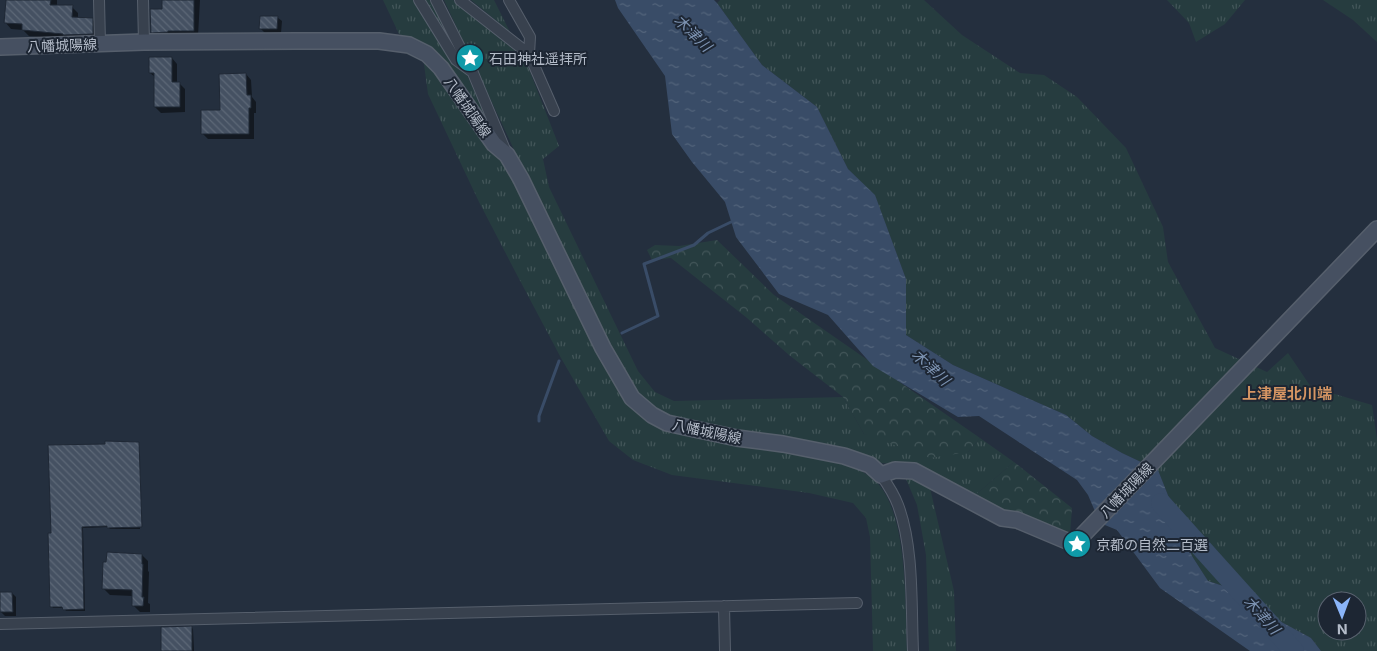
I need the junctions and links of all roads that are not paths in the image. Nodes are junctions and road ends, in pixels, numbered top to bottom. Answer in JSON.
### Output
{"nodes":[{"id":1,"x":99,"y":0,"type":"edge"},
{"id":2,"x":143,"y":0,"type":"edge"},
{"id":3,"x":419,"y":0,"type":"edge"},
{"id":4,"x":436,"y":0,"type":"edge"},
{"id":5,"x":460,"y":0,"type":"edge"},
{"id":6,"x":510,"y":0,"type":"edge"},
{"id":7,"x":144,"y":42,"type":"junction"},
{"id":8,"x":100,"y":44,"type":"junction"},
{"id":9,"x":0,"y":47,"type":"edge"},
{"id":10,"x":529,"y":54,"type":"junction"},
{"id":11,"x":473,"y":72,"type":"junction"},
{"id":12,"x":554,"y":112,"type":"dead end"},
{"id":13,"x":507,"y":155,"type":"junction"},
{"id":14,"x":1377,"y":229,"type":"edge"},
{"id":15,"x":881,"y":475,"type":"junction"},
{"id":16,"x":857,"y":603,"type":"dead end"},
{"id":17,"x":724,"y":606,"type":"junction"},
{"id":18,"x":0,"y":624,"type":"edge"},
{"id":19,"x":725,"y":651,"type":"edge"},
{"id":20,"x":913,"y":651,"type":"edge"}],
"edges":[{"from":1,"to":8,"type":"street"},
{"from":2,"to":7,"type":"street"},
{"from":3,"to":11,"type":"street"},
{"from":4,"to":11,"type":"street"},
{"from":5,"to":10,"type":"street"},
{"from":6,"to":10,"type":"street"},
{"from":7,"to":8,"type":"main road","name":"八幡城陽線"},
{"from":7,"to":13,"type":"main road","name":"八幡城陽線"},
{"from":8,"to":9,"type":"main road","name":"八幡城陽線"},
{"from":10,"to":12,"type":"street"},
{"from":11,"to":13,"type":"street"},
{"from":13,"to":15,"type":"main road","name":"八幡城陽線"},
{"from":14,"to":15,"type":"main road","name":"八幡城陽線"},
{"from":15,"to":20,"type":"street"},
{"from":16,"to":17,"type":"street"},
{"from":17,"to":18,"type":"street"},
{"from":17,"to":19,"type":"street"}]}
